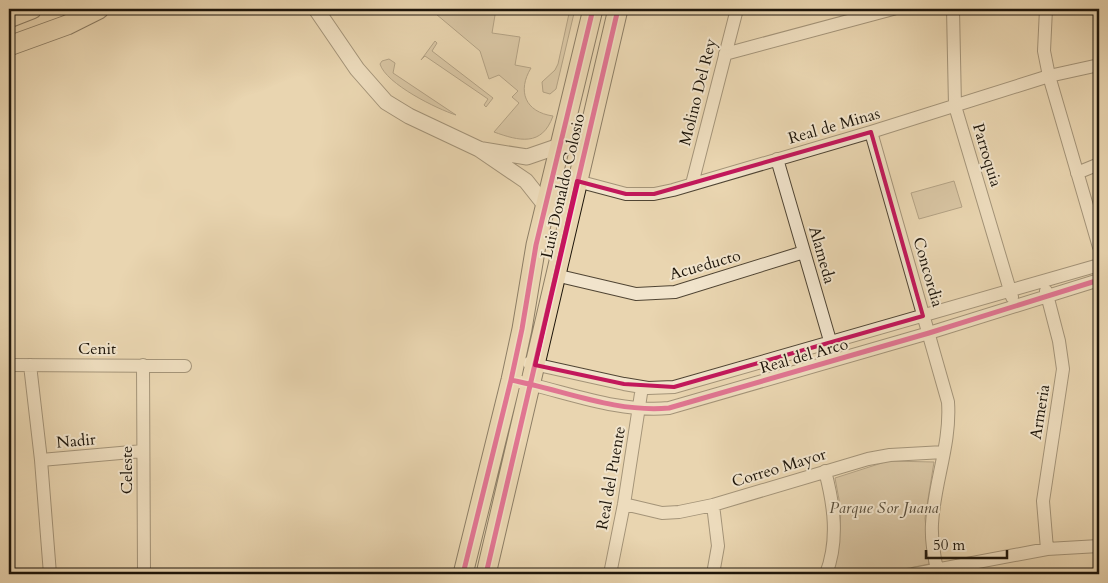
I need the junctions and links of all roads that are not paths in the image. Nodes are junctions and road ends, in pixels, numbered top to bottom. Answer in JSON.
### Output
{"nodes":[{"id":1,"x":32,"y":9,"type":"edge"},
{"id":2,"x":99,"y":9,"type":"edge"},
{"id":3,"x":316,"y":9,"type":"edge"},
{"id":4,"x":593,"y":9,"type":"edge"},
{"id":5,"x":618,"y":9,"type":"edge"},
{"id":6,"x":737,"y":9,"type":"edge"},
{"id":7,"x":893,"y":9,"type":"edge"},
{"id":8,"x":953,"y":9,"type":"edge"},
{"id":9,"x":1046,"y":9,"type":"edge"},
{"id":10,"x":9,"y":18,"type":"edge"},
{"id":11,"x":9,"y":46,"type":"edge"},
{"id":12,"x":725,"y":54,"type":"junction"},
{"id":13,"x":1099,"y":65,"type":"edge"},
{"id":14,"x":1049,"y":76,"type":"junction"},
{"id":15,"x":955,"y":106,"type":"junction"},
{"id":16,"x":589,"y":130,"type":"junction"},
{"id":17,"x":871,"y":132,"type":"junction"},
{"id":18,"x":558,"y":146,"type":"junction"},
{"id":19,"x":479,"y":149,"type":"junction"},
{"id":20,"x":777,"y":159,"type":"junction"},
{"id":21,"x":1099,"y":164,"type":"edge"},
{"id":22,"x":1077,"y":173,"type":"junction"},
{"id":23,"x":576,"y":181,"type":"junction"},
{"id":24,"x":692,"y":184,"type":"junction"},
{"id":25,"x":545,"y":205,"type":"junction"},
{"id":26,"x":1099,"y":247,"type":"edge"},
{"id":27,"x":804,"y":252,"type":"junction"},
{"id":28,"x":1099,"y":265,"type":"edge"},
{"id":29,"x":555,"y":275,"type":"junction"},
{"id":30,"x":1099,"y":280,"type":"edge"},
{"id":31,"x":1043,"y":281,"type":"junction"},
{"id":32,"x":1010,"y":290,"type":"junction"},
{"id":33,"x":1047,"y":297,"type":"junction"},
{"id":34,"x":1016,"y":307,"type":"junction"},
{"id":35,"x":923,"y":316,"type":"junction"},
{"id":36,"x":929,"y":333,"type":"junction"},
{"id":37,"x":831,"y":342,"type":"junction"},
{"id":38,"x":516,"y":360,"type":"junction"},
{"id":39,"x":836,"y":360,"type":"junction"},
{"id":40,"x":30,"y":365,"type":"junction"},
{"id":41,"x":143,"y":365,"type":"junction"},
{"id":42,"x":535,"y":365,"type":"junction"},
{"id":43,"x":9,"y":366,"type":"edge"},
{"id":44,"x":185,"y":366,"type":"dead end"},
{"id":45,"x":511,"y":380,"type":"junction"},
{"id":46,"x":531,"y":384,"type":"junction"},
{"id":47,"x":642,"y":387,"type":"junction"},
{"id":48,"x":640,"y":409,"type":"junction"},
{"id":49,"x":143,"y":451,"type":"junction"},
{"id":50,"x":944,"y":452,"type":"junction"},
{"id":51,"x":41,"y":460,"type":"junction"},
{"id":52,"x":826,"y":471,"type":"junction"},
{"id":53,"x":624,"y":504,"type":"junction"},
{"id":54,"x":713,"y":505,"type":"junction"},
{"id":55,"x":1099,"y":546,"type":"edge"},
{"id":56,"x":1047,"y":550,"type":"junction"},
{"id":57,"x":937,"y":570,"type":"junction"},
{"id":58,"x":50,"y":574,"type":"edge"},
{"id":59,"x":144,"y":574,"type":"edge"},
{"id":60,"x":463,"y":574,"type":"edge"},
{"id":61,"x":486,"y":574,"type":"edge"},
{"id":62,"x":610,"y":574,"type":"edge"},
{"id":63,"x":713,"y":574,"type":"edge"},
{"id":64,"x":828,"y":574,"type":"edge"},
{"id":65,"x":914,"y":574,"type":"edge"}],
"edges":[{"from":1,"to":10,"type":"main road"},
{"from":2,"to":11,"type":"main road"},
{"from":3,"to":19,"type":"street"},
{"from":4,"to":18,"type":"main road","name":"Luis Donaldo Colosio"},
{"from":5,"to":16,"type":"main road","name":"Luis Donaldo Colosio"},
{"from":6,"to":12,"type":"street","name":"Molino Del Rey"},
{"from":7,"to":12,"type":"street"},
{"from":8,"to":15,"type":"street","name":"Parroquia"},
{"from":9,"to":14,"type":"street"},
{"from":12,"to":24,"type":"street","name":"Molino Del Rey"},
{"from":13,"to":14,"type":"street","name":"Real de Minas"},
{"from":14,"to":15,"type":"street","name":"Real de Minas"},
{"from":14,"to":22,"type":"street"},
{"from":15,"to":17,"type":"street","name":"Real de Minas"},
{"from":15,"to":32,"type":"street","name":"Parroquia"},
{"from":16,"to":18,"type":"street"},
{"from":16,"to":23,"type":"main road","name":"Luis Donaldo Colosio"},
{"from":17,"to":20,"type":"street","name":"Real de Minas"},
{"from":17,"to":35,"type":"street","name":"Concordia"},
{"from":18,"to":19,"type":"street"},
{"from":18,"to":25,"type":"main road","name":"Luis Donaldo Colosio"},
{"from":19,"to":25,"type":"street"},
{"from":20,"to":24,"type":"street","name":"Real de Minas"},
{"from":20,"to":27,"type":"street","name":"Alameda"},
{"from":21,"to":22,"type":"street"},
{"from":22,"to":26,"type":"street"},
{"from":23,"to":24,"type":"street","name":"Real de Minas"},
{"from":23,"to":29,"type":"main road","name":"Luis Donaldo Colosio"},
{"from":25,"to":38,"type":"main road","name":"Luis Donaldo Colosio"},
{"from":27,"to":29,"type":"street","name":"Acueducto"},
{"from":27,"to":37,"type":"street","name":"Alameda"},
{"from":28,"to":31,"type":"street","name":"Real del Arco"},
{"from":29,"to":42,"type":"main road","name":"Luis Donaldo Colosio"},
{"from":30,"to":33,"type":"street","name":"Real del Arco"},
{"from":31,"to":32,"type":"street","name":"Real del Arco"},
{"from":31,"to":33,"type":"street","name":"Armeria"},
{"from":32,"to":34,"type":"street","name":"Parroquia"},
{"from":32,"to":35,"type":"street","name":"Real del Arco"},
{"from":33,"to":34,"type":"street","name":"Real del Arco"},
{"from":33,"to":56,"type":"street","name":"Armeria"},
{"from":34,"to":36,"type":"street","name":"Real del Arco"},
{"from":35,"to":36,"type":"street","name":"Concordia"},
{"from":35,"to":37,"type":"street","name":"Real del Arco"},
{"from":36,"to":39,"type":"street","name":"Real del Arco"},
{"from":36,"to":50,"type":"street","name":"Concordia"},
{"from":37,"to":39,"type":"street","name":"Alameda"},
{"from":37,"to":47,"type":"street","name":"Real del Arco"},
{"from":38,"to":42,"type":"street","name":"Real del Arco"},
{"from":38,"to":45,"type":"main road","name":"Luis Donaldo Colosio"},
{"from":39,"to":48,"type":"street","name":"Real del Arco"},
{"from":40,"to":41,"type":"street","name":"Cenit"},
{"from":40,"to":43,"type":"street","name":"Cenit"},
{"from":40,"to":51,"type":"street"},
{"from":41,"to":44,"type":"street","name":"Cenit"},
{"from":41,"to":49,"type":"street","name":"Celeste"},
{"from":42,"to":46,"type":"main road","name":"Luis Donaldo Colosio"},
{"from":42,"to":47,"type":"street","name":"Real del Arco"},
{"from":45,"to":46,"type":"street","name":"Real del Arco"},
{"from":45,"to":60,"type":"main road","name":"Luis Donaldo Colosio"},
{"from":46,"to":48,"type":"street","name":"Real del Arco"},
{"from":46,"to":61,"type":"main road","name":"Luis Donaldo Colosio"},
{"from":47,"to":48,"type":"street","name":"Real del Puente"},
{"from":48,"to":53,"type":"street","name":"Real del Puente"},
{"from":49,"to":51,"type":"street","name":"Nadir"},
{"from":49,"to":59,"type":"street","name":"Celeste"},
{"from":50,"to":52,"type":"street","name":"Correo Mayor"},
{"from":50,"to":57,"type":"street","name":"Concordia"},
{"from":51,"to":58,"type":"street"},
{"from":52,"to":54,"type":"street","name":"Correo Mayor"},
{"from":52,"to":64,"type":"street"},
{"from":53,"to":54,"type":"street","name":"Correo Mayor"},
{"from":53,"to":62,"type":"street","name":"Real del Puente"},
{"from":54,"to":63,"type":"street"},
{"from":55,"to":56,"type":"street"},
{"from":56,"to":57,"type":"street"},
{"from":57,"to":65,"type":"street"}]}
